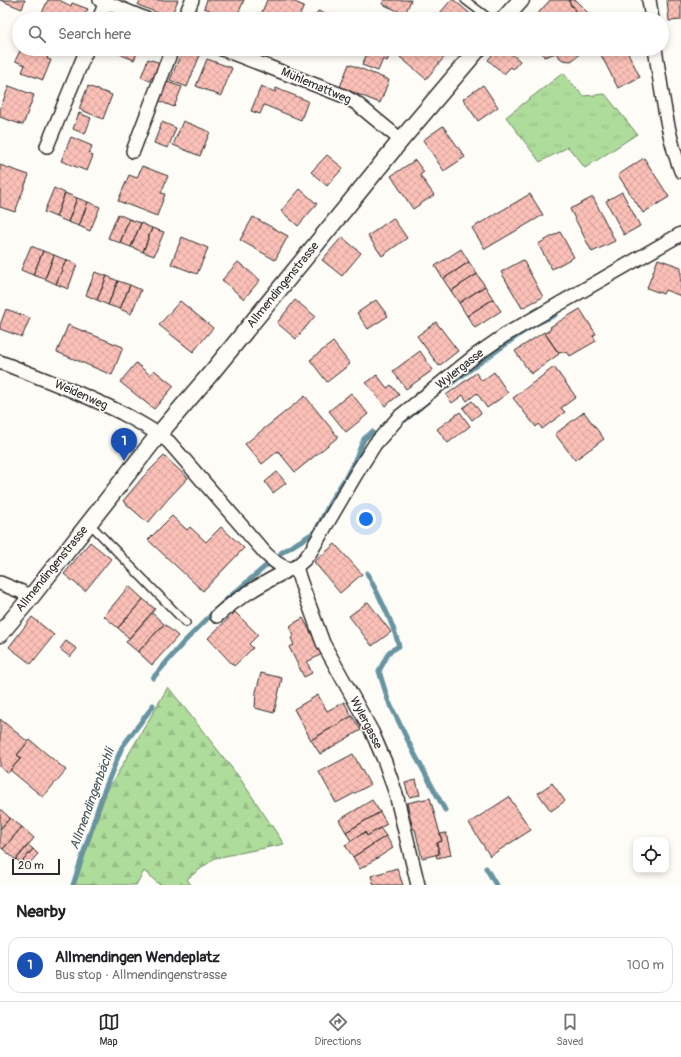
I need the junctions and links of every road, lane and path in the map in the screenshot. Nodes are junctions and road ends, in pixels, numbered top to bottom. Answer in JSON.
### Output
{"nodes":[{"id":1,"x":192,"y":0,"type":"edge"},
{"id":2,"x":465,"y":0,"type":"edge"},
{"id":3,"x":521,"y":0,"type":"edge"},
{"id":4,"x":649,"y":0,"type":"edge"},
{"id":5,"x":110,"y":2,"type":"edge"},
{"id":6,"x":104,"y":12,"type":"edge"},
{"id":7,"x":131,"y":12,"type":"edge"},
{"id":8,"x":187,"y":12,"type":"edge"},
{"id":9,"x":481,"y":12,"type":"edge"},
{"id":10,"x":510,"y":12,"type":"edge"},
{"id":11,"x":651,"y":12,"type":"edge"},
{"id":12,"x":84,"y":56,"type":"edge"},
{"id":13,"x":169,"y":56,"type":"edge"},
{"id":14,"x":240,"y":56,"type":"edge"},
{"id":15,"x":472,"y":56,"type":"edge"},
{"id":16,"x":656,"y":56,"type":"edge"},
{"id":17,"x":401,"y":140,"type":"junction"},
{"id":18,"x":47,"y":146,"type":"dead end"},
{"id":19,"x":133,"y":151,"type":"dead end"},
{"id":20,"x":681,"y":171,"type":"edge"},
{"id":21,"x":681,"y":234,"type":"edge"},
{"id":22,"x":0,"y":362,"type":"edge"},
{"id":23,"x":159,"y":434,"type":"junction"},
{"id":24,"x":89,"y":523,"type":"junction"},
{"id":25,"x":293,"y":568,"type":"junction"},
{"id":26,"x":0,"y":583,"type":"edge"},
{"id":27,"x":31,"y":597,"type":"junction"},
{"id":28,"x":217,"y":616,"type":"dead end"},
{"id":29,"x":186,"y":622,"type":"dead end"},
{"id":30,"x":0,"y":634,"type":"edge"},
{"id":31,"x":418,"y":885,"type":"edge"}],
"edges":[{"from":1,"to":8,"type":"street"},
{"from":2,"to":9,"type":"lane"},
{"from":3,"to":10,"type":"street"},
{"from":4,"to":11,"type":"street"},
{"from":5,"to":6,"type":"street"},
{"from":5,"to":7,"type":"street"},
{"from":12,"to":18,"type":"street"},
{"from":13,"to":19,"type":"street"},
{"from":14,"to":17,"type":"street","name":"Mühlemattweg"},
{"from":15,"to":17,"type":"street","name":"Allmendingenstrasse"},
{"from":16,"to":20,"type":"street"},
{"from":17,"to":23,"type":"street","name":"Allmendingenstrasse"},
{"from":21,"to":25,"type":"street","name":"Wylergasse"},
{"from":22,"to":23,"type":"street","name":"Weidenweg"},
{"from":23,"to":24,"type":"street","name":"Allmendingenstrasse"},
{"from":23,"to":25,"type":"street"},
{"from":24,"to":27,"type":"street","name":"Allmendingenstrasse"},
{"from":24,"to":29,"type":"lane","name":"Allmendingenstrasse"},
{"from":25,"to":28,"type":"street"},
{"from":25,"to":31,"type":"street","name":"Wylergasse"},
{"from":26,"to":27,"type":"street"},
{"from":27,"to":30,"type":"street","name":"Allmendingenstrasse"}]}
